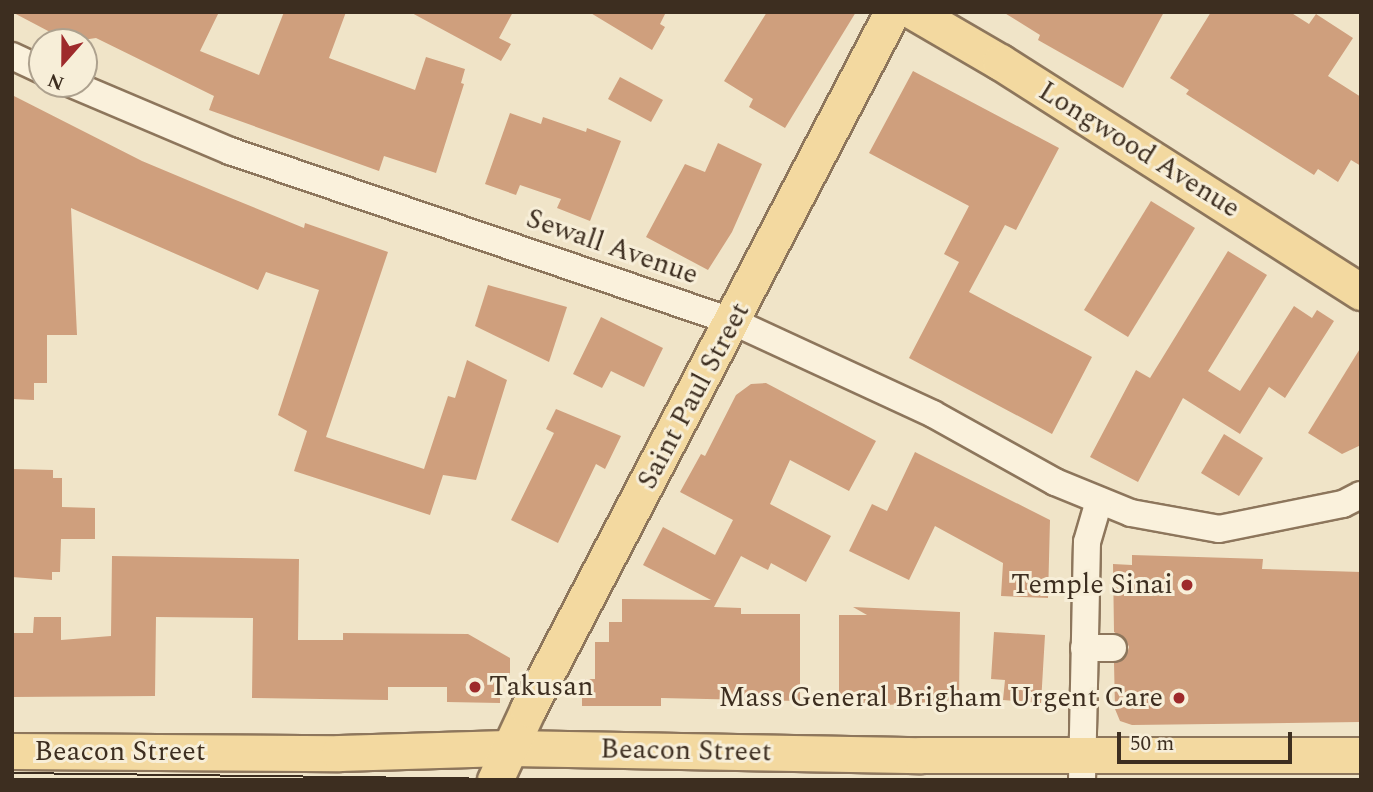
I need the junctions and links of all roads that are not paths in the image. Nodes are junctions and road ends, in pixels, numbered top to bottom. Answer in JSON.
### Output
{"nodes":[{"id":1,"x":892,"y":12,"type":"edge"},
{"id":2,"x":914,"y":12,"type":"edge"},
{"id":3,"x":12,"y":56,"type":"edge"},
{"id":4,"x":28,"y":63,"type":"edge"},
{"id":5,"x":98,"y":95,"type":"edge"},
{"id":6,"x":1361,"y":292,"type":"edge"},
{"id":7,"x":734,"y":322,"type":"junction"},
{"id":8,"x":1361,"y":495,"type":"edge"},
{"id":9,"x":1099,"y":501,"type":"junction"},
{"id":10,"x":1084,"y":648,"type":"junction"},
{"id":11,"x":1113,"y":648,"type":"dead end"},
{"id":12,"x":511,"y":748,"type":"junction"},
{"id":13,"x":12,"y":751,"type":"edge"},
{"id":14,"x":1361,"y":755,"type":"edge"},
{"id":15,"x":1082,"y":767,"type":"edge"},
{"id":16,"x":495,"y":780,"type":"edge"}],
"edges":[{"from":1,"to":7,"type":"main road","name":"Saint Paul Street"},
{"from":2,"to":6,"type":"main road","name":"Longwood Avenue"},
{"from":3,"to":4,"type":"street"},
{"from":5,"to":7,"type":"street","name":"Sewall Avenue"},
{"from":7,"to":9,"type":"street","name":"Sewall Avenue"},
{"from":7,"to":12,"type":"main road","name":"Saint Paul Street"},
{"from":8,"to":9,"type":"street","name":"Sewall Avenue"},
{"from":9,"to":10,"type":"street"},
{"from":10,"to":11,"type":"street"},
{"from":10,"to":15,"type":"street"},
{"from":12,"to":13,"type":"main road","name":"Beacon Street"},
{"from":12,"to":15,"type":"main road","name":"Beacon Street"},
{"from":12,"to":16,"type":"main road","name":"Saint Paul Street"},
{"from":14,"to":15,"type":"main road","name":"Beacon Street"}]}
